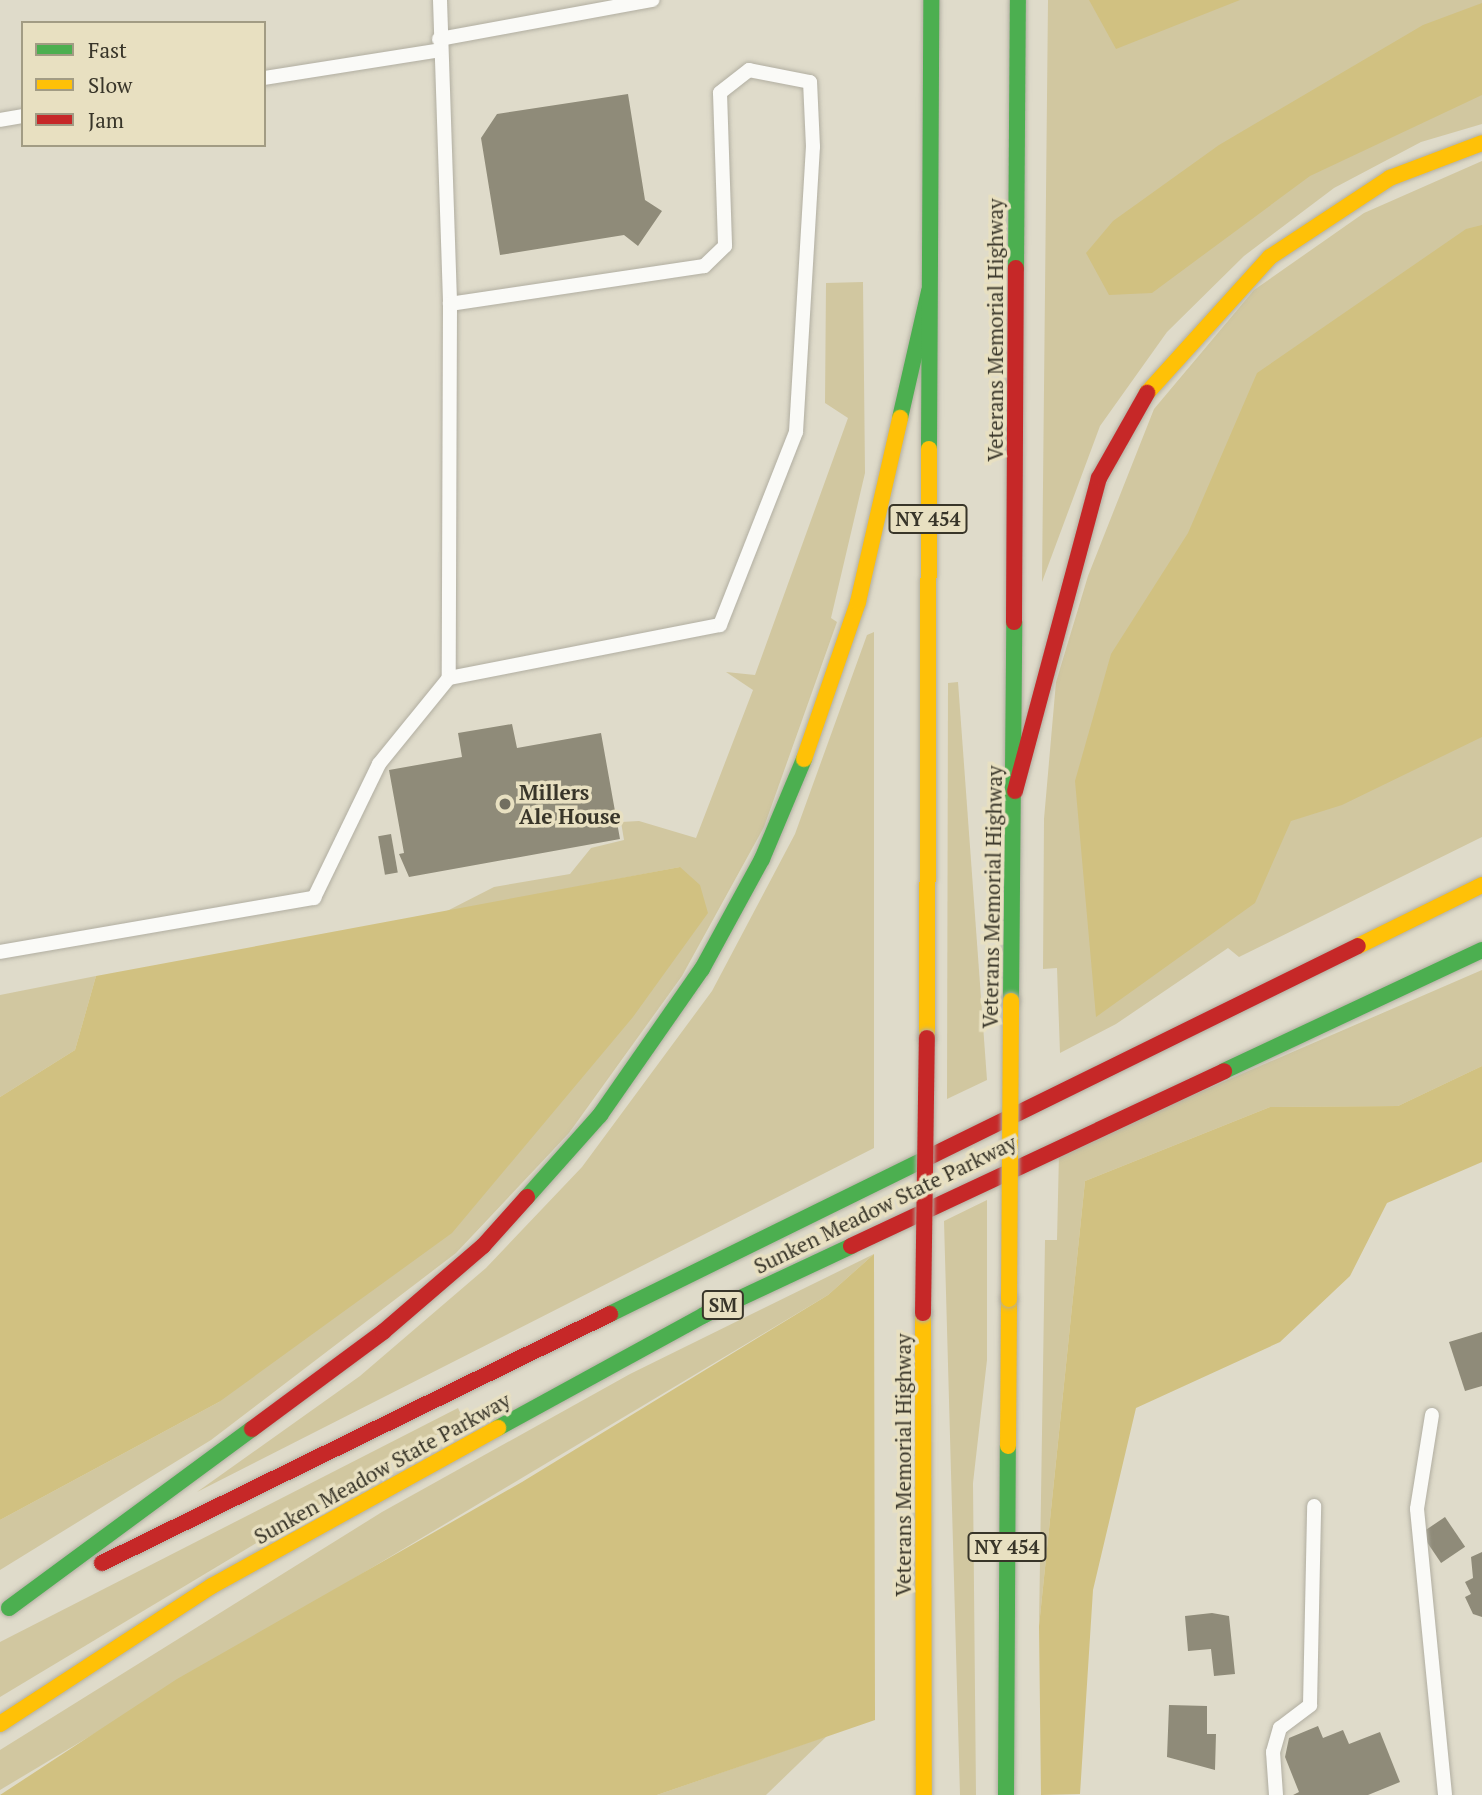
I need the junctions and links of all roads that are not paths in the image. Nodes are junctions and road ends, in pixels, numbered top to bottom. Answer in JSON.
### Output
{"nodes":[{"id":1,"x":440,"y":0,"type":"edge"},
{"id":2,"x":652,"y":0,"type":"edge"},
{"id":3,"x":931,"y":0,"type":"edge"},
{"id":4,"x":1018,"y":0,"type":"edge"},
{"id":5,"x":440,"y":44,"type":"junction"},
{"id":6,"x":266,"y":78,"type":"edge"},
{"id":7,"x":21,"y":116,"type":"edge"},
{"id":8,"x":0,"y":120,"type":"edge"},
{"id":9,"x":1482,"y":143,"type":"edge"},
{"id":10,"x":929,"y":291,"type":"junction"},
{"id":11,"x":450,"y":304,"type":"junction"},
{"id":12,"x":449,"y":677,"type":"junction"},
{"id":13,"x":1015,"y":791,"type":"junction"},
{"id":14,"x":1482,"y":885,"type":"edge"},
{"id":15,"x":1482,"y":950,"type":"edge"},
{"id":16,"x":0,"y":952,"type":"edge"},
{"id":17,"x":1432,"y":1415,"type":"dead end"},
{"id":18,"x":1314,"y":1506,"type":"dead end"},
{"id":19,"x":5,"y":1611,"type":"edge"},
{"id":20,"x":0,"y":1724,"type":"edge"},
{"id":21,"x":924,"y":1795,"type":"edge"},
{"id":22,"x":1006,"y":1795,"type":"edge"},
{"id":23,"x":1276,"y":1795,"type":"edge"},
{"id":24,"x":1445,"y":1795,"type":"edge"}],
"edges":[{"from":1,"to":5,"type":"lane"},
{"from":2,"to":5,"type":"lane"},
{"from":3,"to":10,"type":"main road","name":"Veterans Memorial Highway","number":"NY 454"},
{"from":4,"to":13,"type":"main road","name":"Veterans Memorial Highway","number":"NY 454"},
{"from":5,"to":6,"type":"lane"},
{"from":5,"to":11,"type":"lane"},
{"from":7,"to":8,"type":"lane"},
{"from":9,"to":13,"type":"main road"},
{"from":10,"to":19,"type":"main road"},
{"from":10,"to":21,"type":"main road","name":"Veterans Memorial Highway","number":"NY 454","bridge":true},
{"from":11,"to":12,"type":"lane"},
{"from":11,"to":12,"type":"lane"},
{"from":12,"to":16,"type":"lane"},
{"from":13,"to":22,"type":"main road","name":"Veterans Memorial Highway","number":"NY 454","bridge":true},
{"from":14,"to":19,"type":"main road","name":"Sunken Meadow State Parkway","number":"SM"},
{"from":15,"to":20,"type":"main road","name":"Sunken Meadow State Parkway","number":"SM"},
{"from":17,"to":24,"type":"lane"},
{"from":18,"to":23,"type":"lane"}]}
